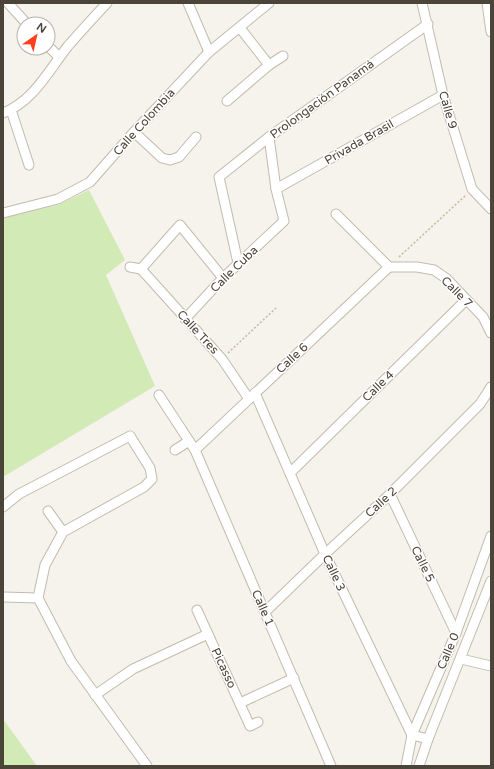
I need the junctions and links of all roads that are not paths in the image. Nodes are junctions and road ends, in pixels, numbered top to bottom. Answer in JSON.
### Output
{"nodes":[{"id":1,"x":8,"y":3,"type":"edge"},
{"id":2,"x":107,"y":3,"type":"edge"},
{"id":3,"x":188,"y":3,"type":"edge"},
{"id":4,"x":269,"y":3,"type":"edge"},
{"id":5,"x":422,"y":3,"type":"edge"},
{"id":6,"x":487,"y":3,"type":"edge"},
{"id":7,"x":20,"y":16,"type":"edge"},
{"id":8,"x":428,"y":24,"type":"junction"},
{"id":9,"x":240,"y":28,"type":"junction"},
{"id":10,"x":491,"y":32,"type":"edge"},
{"id":11,"x":209,"y":52,"type":"junction"},
{"id":12,"x":56,"y":55,"type":"edge"},
{"id":13,"x":283,"y":56,"type":"dead end"},
{"id":14,"x":59,"y":58,"type":"junction"},
{"id":15,"x":269,"y":65,"type":"junction"},
{"id":16,"x":442,"y":95,"type":"junction"},
{"id":17,"x":227,"y":101,"type":"dead end"},
{"id":18,"x":7,"y":111,"type":"edge"},
{"id":19,"x":134,"y":132,"type":"junction"},
{"id":20,"x":196,"y":137,"type":"dead end"},
{"id":21,"x":269,"y":137,"type":"junction"},
{"id":22,"x":29,"y":165,"type":"dead end"},
{"id":23,"x":276,"y":189,"type":"junction"},
{"id":24,"x":491,"y":209,"type":"edge"},
{"id":25,"x":3,"y":213,"type":"edge"},
{"id":26,"x":336,"y":214,"type":"dead end"},
{"id":27,"x":238,"y":263,"type":"junction"},
{"id":28,"x":130,"y":266,"type":"dead end"},
{"id":29,"x":389,"y":267,"type":"junction"},
{"id":30,"x":141,"y":269,"type":"junction"},
{"id":31,"x":223,"y":278,"type":"junction"},
{"id":32,"x":466,"y":300,"type":"junction"},
{"id":33,"x":185,"y":318,"type":"junction"},
{"id":34,"x":491,"y":333,"type":"edge"},
{"id":35,"x":491,"y":386,"type":"edge"},
{"id":36,"x":159,"y":395,"type":"dead end"},
{"id":37,"x":252,"y":396,"type":"junction"},
{"id":38,"x":189,"y":441,"type":"junction"},
{"id":39,"x":174,"y":450,"type":"dead end"},
{"id":40,"x":195,"y":450,"type":"junction"},
{"id":41,"x":290,"y":473,"type":"junction"},
{"id":42,"x":390,"y":494,"type":"junction"},
{"id":43,"x":3,"y":507,"type":"edge"},
{"id":44,"x":48,"y":511,"type":"dead end"},
{"id":45,"x":63,"y":532,"type":"junction"},
{"id":46,"x":491,"y":536,"type":"edge"},
{"id":47,"x":325,"y":554,"type":"junction"},
{"id":48,"x":491,"y":581,"type":"edge"},
{"id":49,"x":3,"y":597,"type":"edge"},
{"id":50,"x":38,"y":598,"type":"junction"},
{"id":51,"x":197,"y":610,"type":"dead end"},
{"id":52,"x":265,"y":612,"type":"junction"},
{"id":53,"x":456,"y":633,"type":"junction"},
{"id":54,"x":208,"y":634,"type":"junction"},
{"id":55,"x":461,"y":659,"type":"junction"},
{"id":56,"x":491,"y":666,"type":"edge"},
{"id":57,"x":294,"y":678,"type":"junction"},
{"id":58,"x":95,"y":695,"type":"junction"},
{"id":59,"x":240,"y":703,"type":"junction"},
{"id":60,"x":254,"y":724,"type":"dead end"},
{"id":61,"x":412,"y":735,"type":"junction"},
{"id":62,"x":428,"y":739,"type":"junction"},
{"id":63,"x":147,"y":766,"type":"edge"},
{"id":64,"x":331,"y":766,"type":"edge"},
{"id":65,"x":406,"y":766,"type":"edge"},
{"id":66,"x":419,"y":766,"type":"edge"}],
"edges":[{"from":1,"to":7,"type":"street"},
{"from":2,"to":14,"type":"street"},
{"from":3,"to":11,"type":"street"},
{"from":4,"to":9,"type":"street","name":"Calle Colombia"},
{"from":5,"to":8,"type":"street","name":"Calle 9"},
{"from":6,"to":10,"type":"street"},
{"from":8,"to":16,"type":"street","name":"Calle 9"},
{"from":8,"to":21,"type":"street","name":"Prolongación Panamá"},
{"from":9,"to":11,"type":"street","name":"Calle Colombia"},
{"from":9,"to":15,"type":"street"},
{"from":11,"to":19,"type":"street","name":"Calle Colombia"},
{"from":12,"to":14,"type":"street"},
{"from":13,"to":15,"type":"street"},
{"from":14,"to":18,"type":"street"},
{"from":15,"to":17,"type":"street"},
{"from":16,"to":23,"type":"street","name":"Privada Brasil"},
{"from":16,"to":24,"type":"street","name":"Calle 9"},
{"from":18,"to":22,"type":"street"},
{"from":19,"to":20,"type":"street"},
{"from":19,"to":25,"type":"street","name":"Calle Colombia"},
{"from":21,"to":23,"type":"street"},
{"from":21,"to":27,"type":"street","name":"Prolongación Panamá"},
{"from":23,"to":27,"type":"street","name":"Calle Cuba"},
{"from":26,"to":29,"type":"street"},
{"from":27,"to":31,"type":"street","name":"Calle Cuba"},
{"from":28,"to":30,"type":"street"},
{"from":29,"to":32,"type":"street","name":"Calle 7"},
{"from":29,"to":37,"type":"street","name":"Calle 6"},
{"from":30,"to":31,"type":"street"},
{"from":30,"to":33,"type":"street","name":"Calle Tres"},
{"from":31,"to":33,"type":"street","name":"Calle Cuba"},
{"from":32,"to":34,"type":"street","name":"Calle 7"},
{"from":32,"to":41,"type":"street","name":"Calle 4"},
{"from":33,"to":37,"type":"street","name":"Calle Tres"},
{"from":35,"to":42,"type":"street","name":"Calle 2"},
{"from":36,"to":38,"type":"street","name":"Calle 1"},
{"from":37,"to":40,"type":"street","name":"Calle 6"},
{"from":37,"to":41,"type":"street","name":"Calle 3"},
{"from":38,"to":39,"type":"street"},
{"from":38,"to":40,"type":"street","name":"Calle 1"},
{"from":40,"to":52,"type":"street","name":"Calle 1"},
{"from":41,"to":47,"type":"street","name":"Calle 3"},
{"from":42,"to":47,"type":"street","name":"Calle 2"},
{"from":42,"to":53,"type":"street","name":"Calle 5"},
{"from":43,"to":45,"type":"street"},
{"from":44,"to":45,"type":"street"},
{"from":45,"to":50,"type":"street"},
{"from":46,"to":53,"type":"street","name":"Calle 0"},
{"from":47,"to":52,"type":"street","name":"Calle 2"},
{"from":47,"to":61,"type":"street","name":"Calle 3"},
{"from":48,"to":55,"type":"street"},
{"from":49,"to":50,"type":"street"},
{"from":50,"to":58,"type":"street"},
{"from":51,"to":54,"type":"street","name":"Picasso"},
{"from":52,"to":57,"type":"street","name":"Calle 1"},
{"from":53,"to":61,"type":"street","name":"Calle 0"},
{"from":54,"to":58,"type":"street"},
{"from":54,"to":59,"type":"street","name":"Picasso"},
{"from":55,"to":56,"type":"street"},
{"from":55,"to":62,"type":"street"},
{"from":57,"to":59,"type":"street"},
{"from":57,"to":64,"type":"street","name":"Calle 1"},
{"from":58,"to":63,"type":"street"},
{"from":59,"to":60,"type":"street","name":"Picasso"},
{"from":61,"to":62,"type":"street"},
{"from":61,"to":65,"type":"street","name":"Calle 0"},
{"from":62,"to":66,"type":"street"}]}
